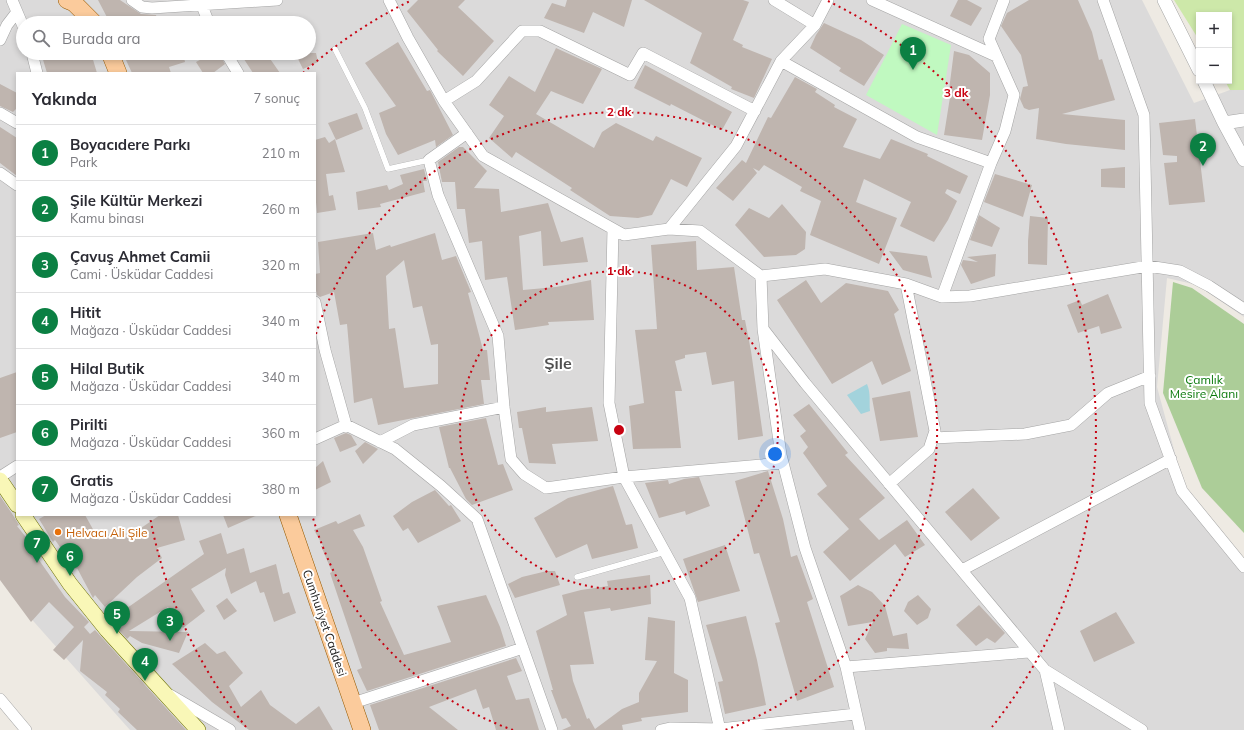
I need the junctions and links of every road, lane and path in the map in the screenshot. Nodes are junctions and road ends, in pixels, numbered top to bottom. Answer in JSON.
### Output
{"nodes":[{"id":1,"x":12,"y":0,"type":"edge"},
{"id":2,"x":67,"y":0,"type":"edge"},
{"id":3,"x":87,"y":0,"type":"edge"},
{"id":4,"x":132,"y":0,"type":"edge"},
{"id":5,"x":277,"y":0,"type":"edge"},
{"id":6,"x":390,"y":0,"type":"edge"},
{"id":7,"x":774,"y":0,"type":"edge"},
{"id":8,"x":828,"y":0,"type":"edge"},
{"id":9,"x":872,"y":0,"type":"edge"},
{"id":10,"x":1004,"y":0,"type":"edge"},
{"id":11,"x":1103,"y":0,"type":"edge"},
{"id":12,"x":1164,"y":0,"type":"edge"},
{"id":13,"x":203,"y":3,"type":"edge"},
{"id":14,"x":17,"y":12,"type":"junction"},
{"id":15,"x":19,"y":16,"type":"edge"},
{"id":16,"x":88,"y":16,"type":"edge"},
{"id":17,"x":93,"y":16,"type":"edge"},
{"id":18,"x":206,"y":16,"type":"edge"},
{"id":19,"x":815,"y":25,"type":"junction"},
{"id":20,"x":0,"y":40,"type":"edge"},
{"id":21,"x":335,"y":49,"type":"dead end"},
{"id":22,"x":996,"y":56,"type":"junction"},
{"id":23,"x":34,"y":60,"type":"edge"},
{"id":24,"x":113,"y":60,"type":"edge"},
{"id":25,"x":230,"y":60,"type":"edge"},
{"id":26,"x":781,"y":61,"type":"junction"},
{"id":27,"x":1196,"y":64,"type":"edge"},
{"id":28,"x":37,"y":72,"type":"edge"},
{"id":29,"x":118,"y":72,"type":"edge"},
{"id":30,"x":237,"y":72,"type":"edge"},
{"id":31,"x":1205,"y":84,"type":"edge"},
{"id":32,"x":444,"y":102,"type":"junction"},
{"id":33,"x":755,"y":111,"type":"junction"},
{"id":34,"x":0,"y":113,"type":"edge"},
{"id":35,"x":1244,"y":120,"type":"edge"},
{"id":36,"x":16,"y":122,"type":"edge"},
{"id":37,"x":1224,"y":123,"type":"junction"},
{"id":38,"x":467,"y":133,"type":"junction"},
{"id":39,"x":429,"y":160,"type":"junction"},
{"id":40,"x":1244,"y":160,"type":"edge"},
{"id":41,"x":991,"y":163,"type":"junction"},
{"id":42,"x":0,"y":173,"type":"edge"},
{"id":43,"x":16,"y":184,"type":"edge"},
{"id":44,"x":613,"y":229,"type":"junction"},
{"id":45,"x":668,"y":229,"type":"junction"},
{"id":46,"x":1148,"y":266,"type":"junction"},
{"id":47,"x":760,"y":276,"type":"junction"},
{"id":48,"x":906,"y":284,"type":"junction"},
{"id":49,"x":942,"y":297,"type":"junction"},
{"id":50,"x":316,"y":307,"type":"edge"},
{"id":51,"x":1244,"y":309,"type":"edge"},
{"id":52,"x":763,"y":329,"type":"junction"},
{"id":53,"x":1150,"y":376,"type":"junction"},
{"id":54,"x":504,"y":407,"type":"junction"},
{"id":55,"x":346,"y":425,"type":"junction"},
{"id":56,"x":932,"y":438,"type":"junction"},
{"id":57,"x":316,"y":439,"type":"edge"},
{"id":58,"x":380,"y":442,"type":"junction"},
{"id":59,"x":1171,"y":459,"type":"junction"},
{"id":60,"x":783,"y":464,"type":"junction"},
{"id":61,"x":16,"y":467,"type":"edge"},
{"id":62,"x":624,"y":477,"type":"junction"},
{"id":63,"x":0,"y":478,"type":"edge"},
{"id":64,"x":889,"y":484,"type":"junction"},
{"id":65,"x":16,"y":503,"type":"edge"},
{"id":66,"x":24,"y":516,"type":"edge"},
{"id":67,"x":288,"y":516,"type":"edge"},
{"id":68,"x":665,"y":552,"type":"junction"},
{"id":69,"x":1244,"y":567,"type":"edge"},
{"id":70,"x":962,"y":570,"type":"junction"},
{"id":71,"x":577,"y":577,"type":"dead end"},
{"id":72,"x":523,"y":648,"type":"junction"},
{"id":73,"x":1030,"y":652,"type":"junction"},
{"id":74,"x":846,"y":667,"type":"junction"},
{"id":75,"x":1045,"y":670,"type":"junction"},
{"id":76,"x":163,"y":692,"type":"junction"},
{"id":77,"x":0,"y":699,"type":"edge"},
{"id":78,"x":353,"y":703,"type":"junction"},
{"id":79,"x":856,"y":714,"type":"junction"},
{"id":80,"x":720,"y":729,"type":"edge"},
{"id":81,"x":26,"y":730,"type":"edge"},
{"id":82,"x":198,"y":730,"type":"edge"},
{"id":83,"x":230,"y":730,"type":"edge"},
{"id":84,"x":362,"y":730,"type":"edge"},
{"id":85,"x":552,"y":730,"type":"edge"},
{"id":86,"x":661,"y":730,"type":"edge"},
{"id":87,"x":860,"y":730,"type":"edge"},
{"id":88,"x":1059,"y":730,"type":"edge"},
{"id":89,"x":1142,"y":730,"type":"edge"}],
"edges":[{"from":1,"to":14,"type":"street"},
{"from":2,"to":16,"type":"main road"},
{"from":3,"to":17,"type":"main road"},
{"from":4,"to":13,"type":"street"},
{"from":5,"to":13,"type":"street"},
{"from":6,"to":32,"type":"street"},
{"from":7,"to":19,"type":"street"},
{"from":8,"to":19,"type":"street"},
{"from":9,"to":22,"type":"street"},
{"from":10,"to":22,"type":"street"},
{"from":11,"to":46,"type":"street"},
{"from":12,"to":27,"type":"street"},
{"from":13,"to":18,"type":"street"},
{"from":14,"to":15,"type":"street"},
{"from":14,"to":20,"type":"street"},
{"from":19,"to":26,"type":"street"},
{"from":21,"to":39,"type":"lane"},
{"from":22,"to":41,"type":"street"},
{"from":23,"to":28,"type":"street"},
{"from":24,"to":29,"type":"main road"},
{"from":25,"to":30,"type":"street"},
{"from":26,"to":33,"type":"street"},
{"from":26,"to":41,"type":"street"},
{"from":31,"to":37,"type":"street"},
{"from":32,"to":33,"type":"street"},
{"from":32,"to":38,"type":"street"},
{"from":33,"to":45,"type":"street"},
{"from":34,"to":36,"type":"street"},
{"from":35,"to":37,"type":"street"},
{"from":37,"to":40,"type":"street"},
{"from":38,"to":39,"type":"street"},
{"from":38,"to":44,"type":"street"},
{"from":39,"to":54,"type":"street"},
{"from":41,"to":49,"type":"street"},
{"from":42,"to":43,"type":"street"},
{"from":44,"to":45,"type":"street"},
{"from":44,"to":62,"type":"street"},
{"from":45,"to":47,"type":"street"},
{"from":46,"to":49,"type":"street"},
{"from":46,"to":51,"type":"street"},
{"from":46,"to":53,"type":"street"},
{"from":47,"to":48,"type":"street"},
{"from":47,"to":52,"type":"street"},
{"from":48,"to":49,"type":"street"},
{"from":48,"to":56,"type":"street"},
{"from":50,"to":55,"type":"street"},
{"from":52,"to":60,"type":"street"},
{"from":52,"to":64,"type":"street"},
{"from":53,"to":56,"type":"street"},
{"from":53,"to":59,"type":"street"},
{"from":54,"to":58,"type":"street"},
{"from":54,"to":62,"type":"street"},
{"from":55,"to":57,"type":"street"},
{"from":55,"to":58,"type":"street"},
{"from":56,"to":64,"type":"street"},
{"from":58,"to":72,"type":"street"},
{"from":59,"to":69,"type":"street"},
{"from":59,"to":70,"type":"street"},
{"from":60,"to":62,"type":"street"},
{"from":60,"to":74,"type":"street"},
{"from":61,"to":63,"type":"street"},
{"from":62,"to":68,"type":"street"},
{"from":63,"to":65,"type":"main road"},
{"from":64,"to":70,"type":"street"},
{"from":66,"to":76,"type":"main road"},
{"from":67,"to":78,"type":"main road","name":"Cumhuriyet Caddesi"},
{"from":68,"to":71,"type":"lane"},
{"from":68,"to":80,"type":"street"},
{"from":70,"to":73,"type":"street"},
{"from":72,"to":78,"type":"street"},
{"from":72,"to":85,"type":"street"},
{"from":73,"to":74,"type":"street"},
{"from":73,"to":75,"type":"street"},
{"from":74,"to":79,"type":"street"},
{"from":75,"to":88,"type":"street"},
{"from":75,"to":89,"type":"street"},
{"from":76,"to":82,"type":"main road"},
{"from":76,"to":83,"type":"street"},
{"from":77,"to":81,"type":"street"},
{"from":78,"to":84,"type":"main road","name":"Cumhuriyet Caddesi"},
{"from":79,"to":80,"type":"street"},
{"from":79,"to":87,"type":"street"},
{"from":80,"to":86,"type":"street"}]}
